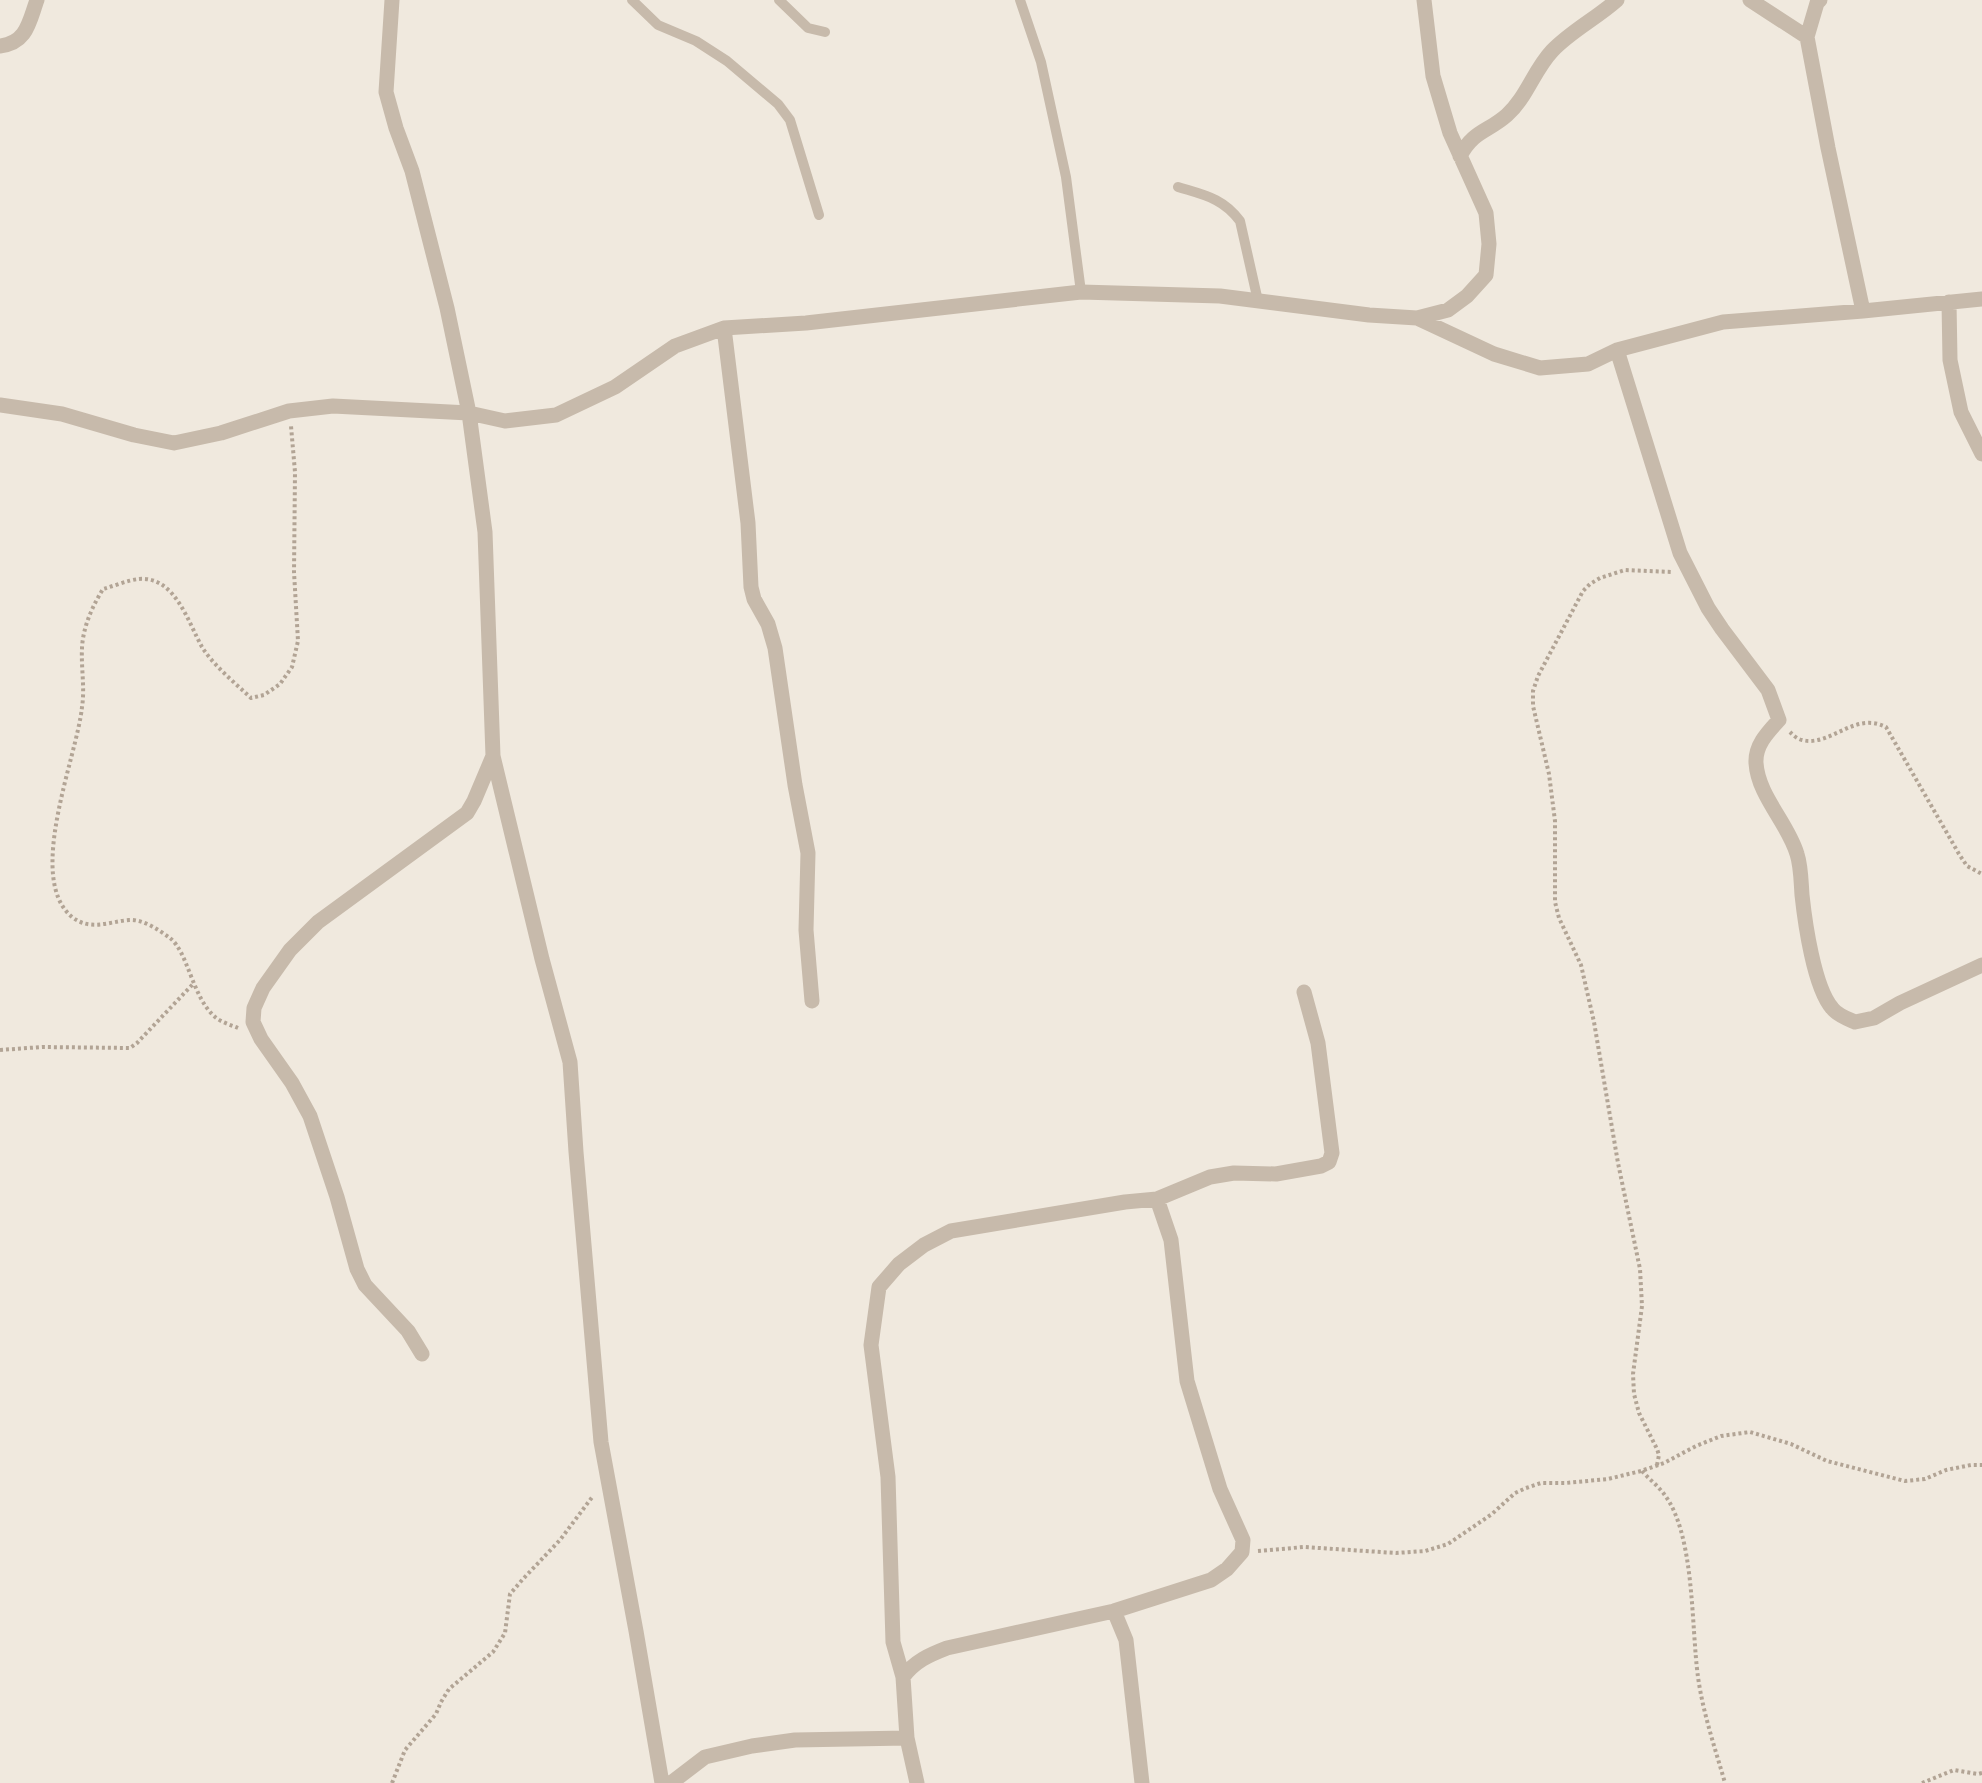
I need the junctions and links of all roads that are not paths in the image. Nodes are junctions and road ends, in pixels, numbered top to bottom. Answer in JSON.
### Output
{"nodes":[{"id":1,"x":37,"y":0,"type":"edge"},
{"id":2,"x":392,"y":0,"type":"edge"},
{"id":3,"x":632,"y":0,"type":"edge"},
{"id":4,"x":779,"y":0,"type":"edge"},
{"id":5,"x":1020,"y":0,"type":"edge"},
{"id":6,"x":1424,"y":0,"type":"edge"},
{"id":7,"x":1617,"y":0,"type":"edge"},
{"id":8,"x":1750,"y":0,"type":"edge"},
{"id":9,"x":1820,"y":0,"type":"edge"},
{"id":10,"x":825,"y":32,"type":"dead end"},
{"id":11,"x":1808,"y":37,"type":"junction"},
{"id":12,"x":0,"y":46,"type":"edge"},
{"id":13,"x":1460,"y":156,"type":"junction"},
{"id":14,"x":1178,"y":187,"type":"dead end"},
{"id":15,"x":819,"y":214,"type":"dead end"},
{"id":16,"x":1081,"y":292,"type":"junction"},
{"id":17,"x":1982,"y":299,"type":"edge"},
{"id":18,"x":1258,"y":301,"type":"junction"},
{"id":19,"x":1949,"y":302,"type":"junction"},
{"id":20,"x":1863,"y":311,"type":"junction"},
{"id":21,"x":1417,"y":318,"type":"junction"},
{"id":22,"x":724,"y":328,"type":"junction"},
{"id":23,"x":1617,"y":350,"type":"junction"},
{"id":24,"x":0,"y":405,"type":"edge"},
{"id":25,"x":469,"y":413,"type":"junction"},
{"id":26,"x":1982,"y":454,"type":"edge"},
{"id":27,"x":493,"y":756,"type":"junction"},
{"id":28,"x":1982,"y":965,"type":"edge"},
{"id":29,"x":1304,"y":992,"type":"dead end"},
{"id":30,"x":812,"y":1001,"type":"dead end"},
{"id":31,"x":1157,"y":1199,"type":"junction"},
{"id":32,"x":422,"y":1354,"type":"dead end"},
{"id":33,"x":1114,"y":1611,"type":"junction"},
{"id":34,"x":903,"y":1677,"type":"junction"},
{"id":35,"x":907,"y":1738,"type":"junction"},
{"id":36,"x":662,"y":1783,"type":"edge"},
{"id":37,"x":671,"y":1783,"type":"edge"},
{"id":38,"x":917,"y":1783,"type":"edge"},
{"id":39,"x":1142,"y":1783,"type":"edge"}],
"edges":[{"from":1,"to":12,"type":"street"},
{"from":2,"to":25,"type":"street"},
{"from":3,"to":15,"type":"lane"},
{"from":4,"to":10,"type":"lane"},
{"from":5,"to":16,"type":"lane"},
{"from":6,"to":13,"type":"street"},
{"from":7,"to":13,"type":"street"},
{"from":8,"to":11,"type":"street"},
{"from":9,"to":11,"type":"street"},
{"from":11,"to":20,"type":"street"},
{"from":13,"to":21,"type":"street"},
{"from":14,"to":18,"type":"lane"},
{"from":16,"to":18,"type":"street"},
{"from":16,"to":22,"type":"street"},
{"from":17,"to":19,"type":"street"},
{"from":18,"to":21,"type":"street"},
{"from":19,"to":20,"type":"street"},
{"from":19,"to":26,"type":"street"},
{"from":20,"to":23,"type":"street"},
{"from":21,"to":23,"type":"street"},
{"from":22,"to":25,"type":"street"},
{"from":22,"to":30,"type":"street"},
{"from":23,"to":28,"type":"street"},
{"from":24,"to":25,"type":"street"},
{"from":25,"to":27,"type":"street"},
{"from":27,"to":32,"type":"street"},
{"from":27,"to":36,"type":"street"},
{"from":29,"to":31,"type":"street"},
{"from":31,"to":33,"type":"street"},
{"from":31,"to":34,"type":"street"},
{"from":33,"to":34,"type":"street"},
{"from":33,"to":39,"type":"street"},
{"from":34,"to":35,"type":"street"},
{"from":35,"to":37,"type":"street"},
{"from":35,"to":38,"type":"street"}]}
